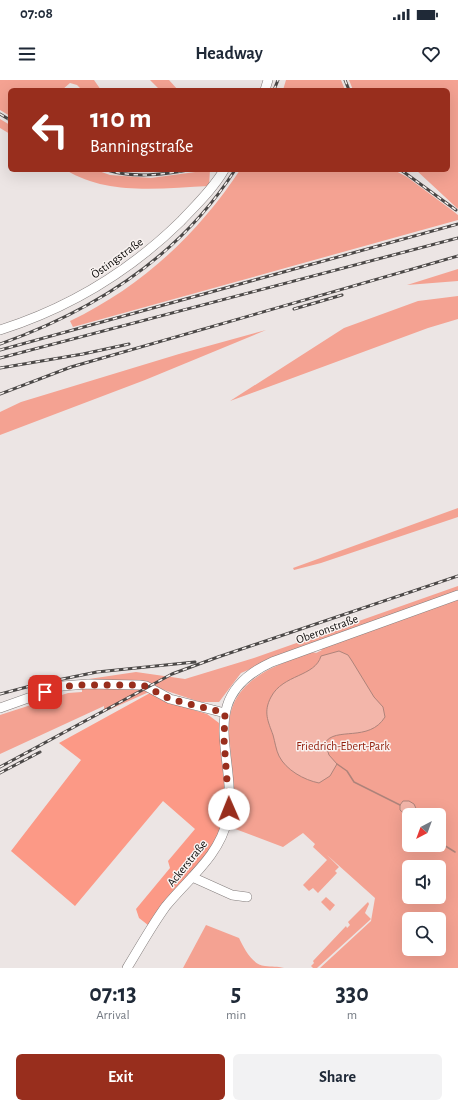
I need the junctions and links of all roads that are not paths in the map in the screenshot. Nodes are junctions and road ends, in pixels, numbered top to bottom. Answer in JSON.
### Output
{"nodes":[{"id":1,"x":222,"y":172,"type":"edge"},
{"id":2,"x":0,"y":330,"type":"edge"},
{"id":3,"x":458,"y":595,"type":"edge"},
{"id":4,"x":0,"y":708,"type":"edge"},
{"id":5,"x":225,"y":713,"type":"junction"},
{"id":6,"x":192,"y":877,"type":"junction"},
{"id":7,"x":247,"y":897,"type":"dead end"},
{"id":8,"x":127,"y":968,"type":"edge"}],
"edges":[{"from":1,"to":2,"type":"street","name":"Östingstraße"},
{"from":3,"to":5,"type":"street","name":"Oberonstraße"},
{"from":4,"to":5,"type":"street"},
{"from":5,"to":6,"type":"street","name":"Ackerstraße"},
{"from":6,"to":7,"type":"street"},
{"from":6,"to":8,"type":"street","name":"Ackerstraße"}]}
